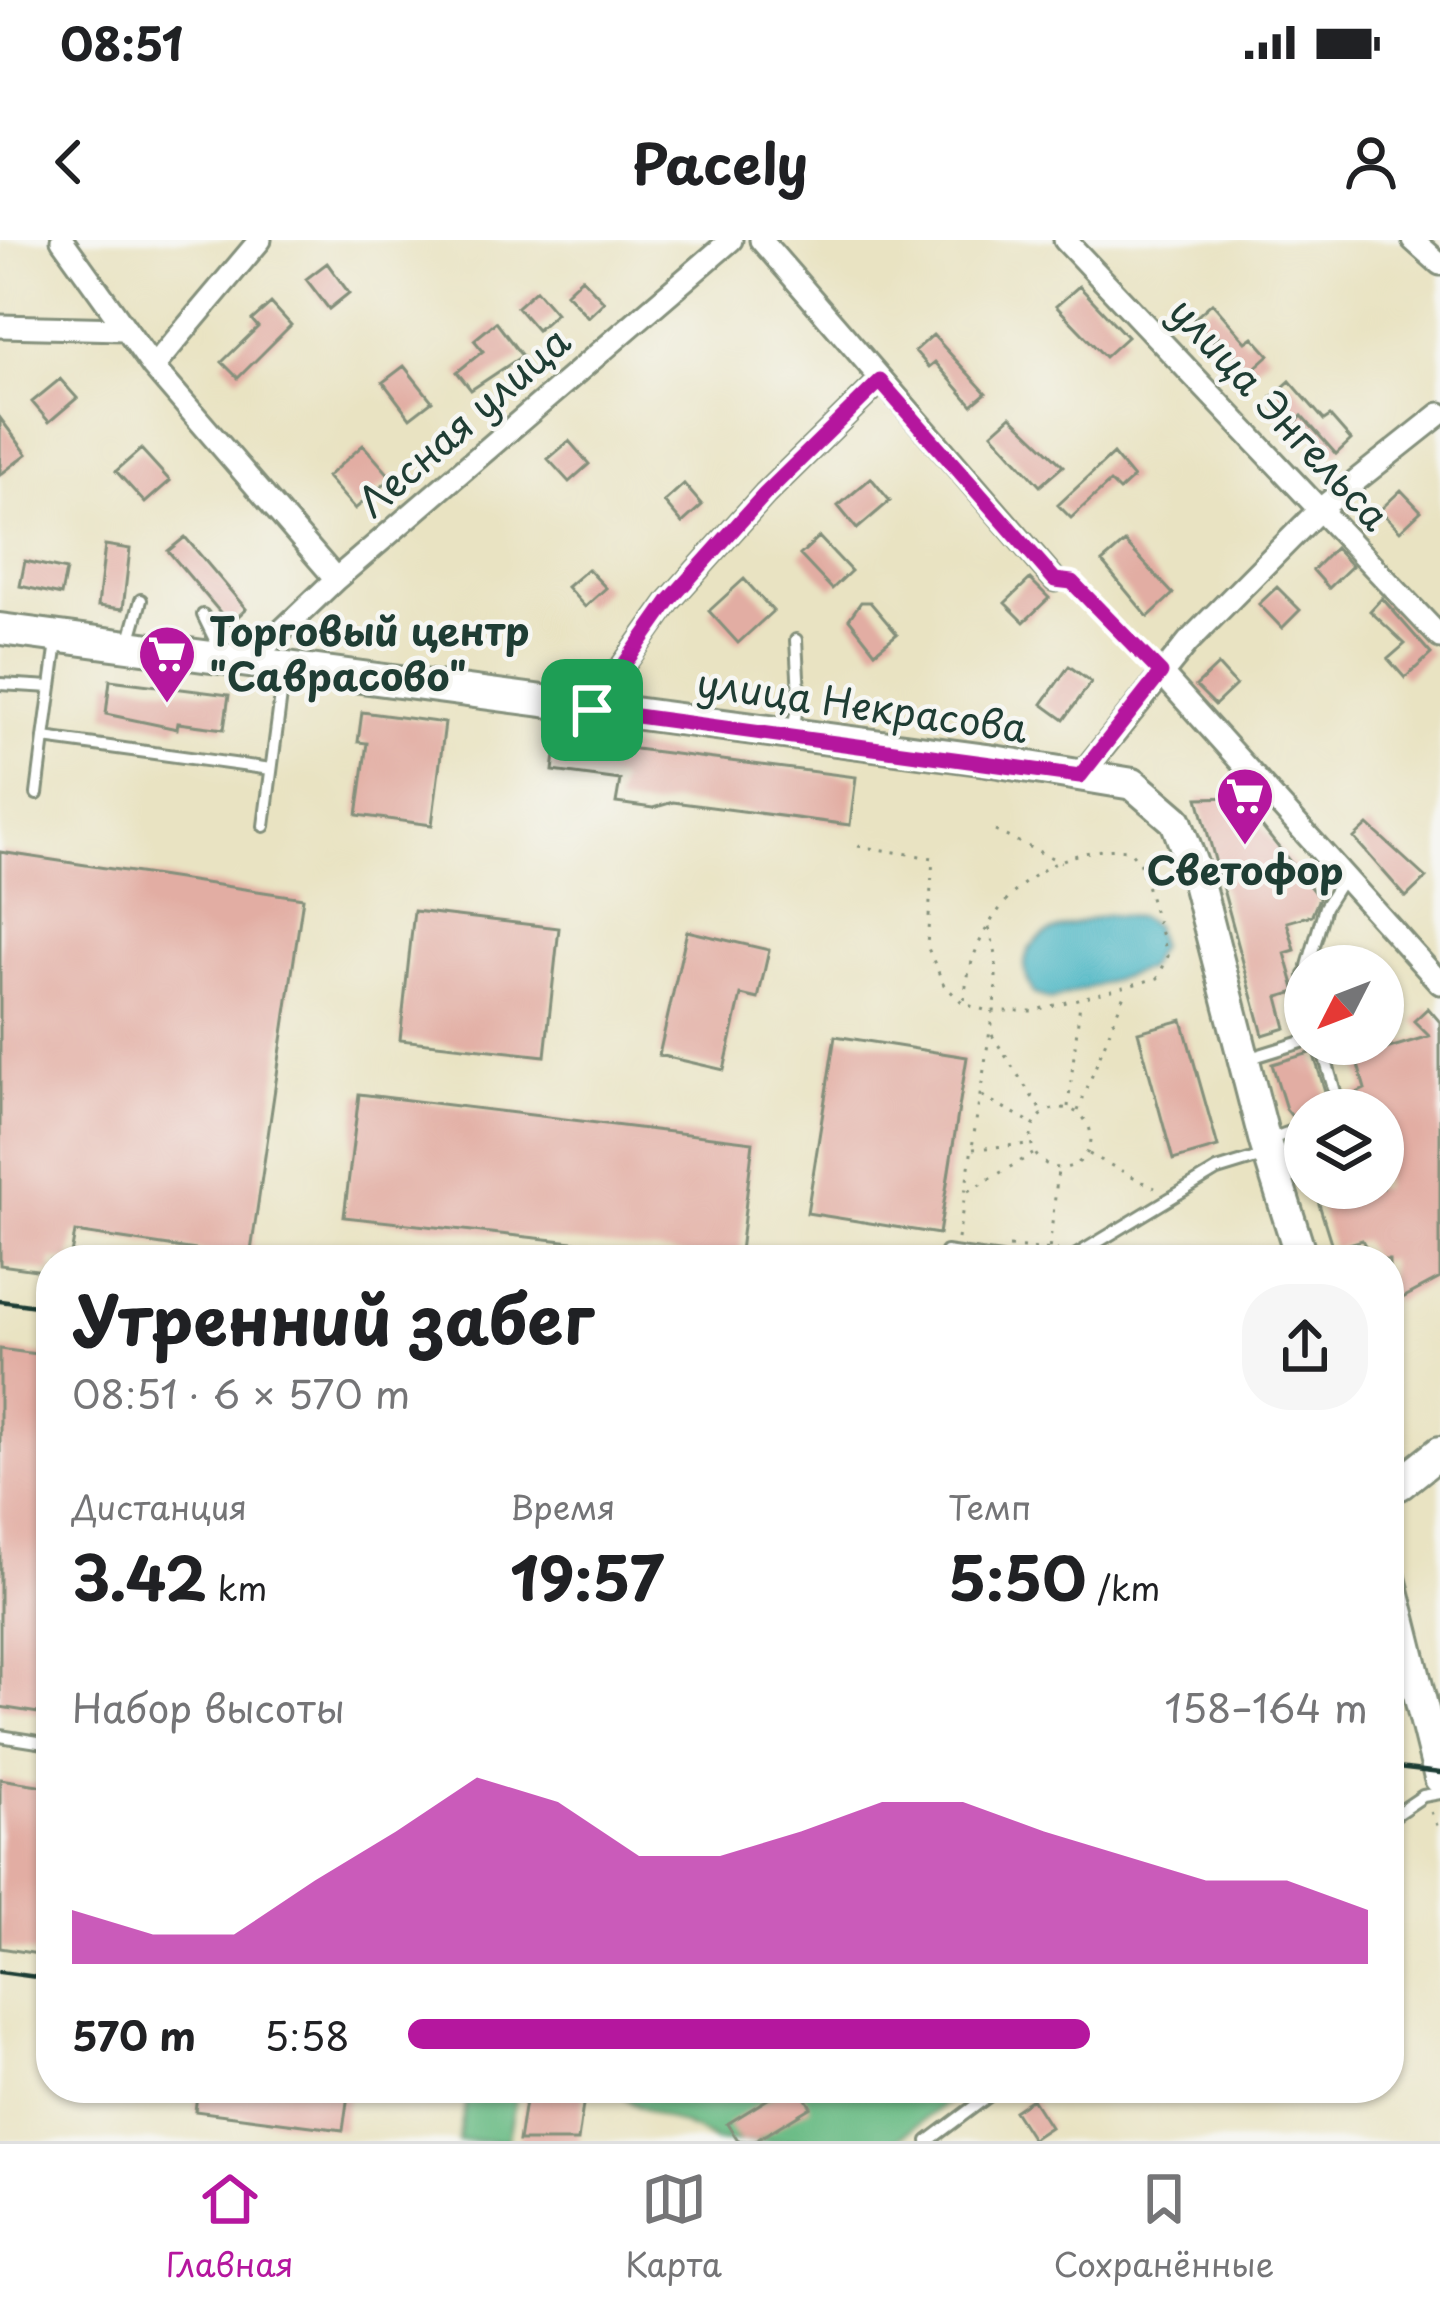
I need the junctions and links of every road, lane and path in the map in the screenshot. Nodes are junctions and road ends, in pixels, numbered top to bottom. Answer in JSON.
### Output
{"nodes":[{"id":1,"x":62,"y":240,"type":"edge"},
{"id":2,"x":260,"y":240,"type":"edge"},
{"id":3,"x":731,"y":240,"type":"edge"},
{"id":4,"x":761,"y":240,"type":"edge"},
{"id":5,"x":1065,"y":240,"type":"edge"},
{"id":6,"x":1413,"y":240,"type":"edge"},
{"id":7,"x":1440,"y":263,"type":"edge"},
{"id":8,"x":0,"y":326,"type":"edge"},
{"id":9,"x":123,"y":329,"type":"junction"},
{"id":10,"x":153,"y":367,"type":"junction"},
{"id":11,"x":880,"y":381,"type":"junction"},
{"id":12,"x":1440,"y":414,"type":"edge"},
{"id":13,"x":1319,"y":510,"type":"junction"},
{"id":14,"x":335,"y":579,"type":"junction"},
{"id":15,"x":1055,"y":580,"type":"joint"},
{"id":16,"x":141,"y":600,"type":"dead end"},
{"id":17,"x":202,"y":615,"type":"dead end"},
{"id":18,"x":0,"y":629,"type":"edge"},
{"id":19,"x":57,"y":637,"type":"junction"},
{"id":20,"x":1440,"y":637,"type":"edge"},
{"id":21,"x":796,"y":640,"type":"dead end"},
{"id":22,"x":128,"y":647,"type":"junction"},
{"id":23,"x":234,"y":662,"type":"junction"},
{"id":24,"x":284,"y":668,"type":"junction"},
{"id":25,"x":1161,"y":673,"type":"junction"},
{"id":26,"x":0,"y":684,"type":"edge"},
{"id":27,"x":51,"y":687,"type":"junction"},
{"id":28,"x":592,"y":710,"type":"junction"},
{"id":29,"x":793,"y":735,"type":"junction"},
{"id":30,"x":44,"y":739,"type":"junction"},
{"id":31,"x":271,"y":769,"type":"junction"},
{"id":32,"x":1080,"y":776,"type":"junction"},
{"id":33,"x":37,"y":794,"type":"dead end"},
{"id":34,"x":264,"y":826,"type":"dead end"},
{"id":35,"x":995,"y":831,"type":"dead end"},
{"id":36,"x":858,"y":846,"type":"dead end"},
{"id":37,"x":1063,"y":862,"type":"junction"},
{"id":38,"x":1344,"y":877,"type":"junction"},
{"id":39,"x":988,"y":923,"type":"junction"},
{"id":40,"x":1314,"y":945,"type":"edge"},
{"id":41,"x":1440,"y":983,"type":"edge"},
{"id":42,"x":1127,"y":988,"type":"junction"},
{"id":43,"x":1081,"y":1000,"type":"junction"},
{"id":44,"x":964,"y":1004,"type":"junction"},
{"id":45,"x":993,"y":1011,"type":"junction"},
{"id":46,"x":990,"y":1032,"type":"junction"},
{"id":47,"x":1284,"y":1048,"type":"edge"},
{"id":48,"x":1244,"y":1060,"type":"junction"},
{"id":49,"x":980,"y":1095,"type":"junction"},
{"id":50,"x":1068,"y":1109,"type":"junction"},
{"id":51,"x":1043,"y":1113,"type":"junction"},
{"id":52,"x":1077,"y":1113,"type":"junction"},
{"id":53,"x":1034,"y":1124,"type":"junction"},
{"id":54,"x":1276,"y":1142,"type":"junction"},
{"id":55,"x":1031,"y":1144,"type":"junction"},
{"id":56,"x":971,"y":1149,"type":"junction"},
{"id":57,"x":1034,"y":1153,"type":"junction"},
{"id":58,"x":1088,"y":1153,"type":"junction"},
{"id":59,"x":1058,"y":1169,"type":"junction"},
{"id":60,"x":965,"y":1192,"type":"junction"},
{"id":61,"x":1171,"y":1196,"type":"junction"},
{"id":62,"x":1076,"y":1239,"type":"dead end"},
{"id":63,"x":978,"y":1242,"type":"dead end"},
{"id":64,"x":1049,"y":1245,"type":"edge"},
{"id":65,"x":1063,"y":1245,"type":"edge"},
{"id":66,"x":1092,"y":1245,"type":"edge"},
{"id":67,"x":1299,"y":1245,"type":"edge"},
{"id":68,"x":1440,"y":1452,"type":"edge"},
{"id":69,"x":1404,"y":1481,"type":"edge"},
{"id":70,"x":1404,"y":1627,"type":"edge"},
{"id":71,"x":1433,"y":1729,"type":"edge"},
{"id":72,"x":0,"y":1736,"type":"edge"},
{"id":73,"x":36,"y":1742,"type":"edge"},
{"id":74,"x":1440,"y":1778,"type":"edge"},
{"id":75,"x":1440,"y":1793,"type":"edge"},
{"id":76,"x":1404,"y":1809,"type":"edge"},
{"id":77,"x":979,"y":2103,"type":"edge"},
{"id":78,"x":928,"y":2141,"type":"edge"}],
"edges":[{"from":1,"to":9,"type":"street"},
{"from":2,"to":10,"type":"street"},
{"from":3,"to":14,"type":"street","name":"Лесная улица"},
{"from":4,"to":11,"type":"street"},
{"from":5,"to":13,"type":"street","name":"улица Энгельса"},
{"from":6,"to":7,"type":"street"},
{"from":8,"to":9,"type":"street"},
{"from":9,"to":10,"type":"street"},
{"from":10,"to":14,"type":"street"},
{"from":11,"to":15,"type":"street"},
{"from":11,"to":28,"type":"street"},
{"from":12,"to":13,"type":"street"},
{"from":13,"to":20,"type":"street","name":"улица Энгельса"},
{"from":13,"to":25,"type":"street"},
{"from":14,"to":23,"type":"street","name":"Лесная улица"},
{"from":15,"to":25,"type":"path"},
{"from":16,"to":22,"type":"lane"},
{"from":17,"to":23,"type":"lane"},
{"from":18,"to":19,"type":"street","name":"улица Некрасова"},
{"from":19,"to":22,"type":"street","name":"улица Некрасова"},
{"from":19,"to":27,"type":"lane"},
{"from":21,"to":29,"type":"lane"},
{"from":22,"to":23,"type":"street","name":"улица Некрасова"},
{"from":23,"to":24,"type":"street","name":"улица Некрасова"},
{"from":24,"to":28,"type":"street","name":"улица Некрасова"},
{"from":24,"to":31,"type":"lane"},
{"from":25,"to":32,"type":"street"},
{"from":25,"to":38,"type":"street"},
{"from":26,"to":27,"type":"lane"},
{"from":27,"to":30,"type":"lane"},
{"from":28,"to":29,"type":"street","name":"улица Некрасова"},
{"from":29,"to":32,"type":"street","name":"улица Некрасова"},
{"from":30,"to":31,"type":"lane"},
{"from":30,"to":33,"type":"lane"},
{"from":31,"to":34,"type":"lane"},
{"from":32,"to":48,"type":"street","name":"улица Некрасова"},
{"from":35,"to":37,"type":"path"},
{"from":36,"to":44,"type":"path"},
{"from":37,"to":39,"type":"path"},
{"from":37,"to":42,"type":"path"},
{"from":38,"to":40,"type":"lane"},
{"from":38,"to":41,"type":"street"},
{"from":39,"to":44,"type":"path"},
{"from":39,"to":45,"type":"path"},
{"from":42,"to":43,"type":"path"},
{"from":42,"to":52,"type":"path"},
{"from":43,"to":45,"type":"path"},
{"from":43,"to":50,"type":"path"},
{"from":44,"to":45,"type":"path"},
{"from":45,"to":46,"type":"path"},
{"from":46,"to":49,"type":"path"},
{"from":46,"to":51,"type":"path"},
{"from":47,"to":48,"type":"lane"},
{"from":48,"to":54,"type":"street","name":"улица Некрасова"},
{"from":49,"to":53,"type":"path"},
{"from":49,"to":56,"type":"path"},
{"from":50,"to":51,"type":"path"},
{"from":50,"to":52,"type":"path"},
{"from":51,"to":53,"type":"path"},
{"from":52,"to":58,"type":"path"},
{"from":53,"to":55,"type":"path"},
{"from":54,"to":61,"type":"lane"},
{"from":54,"to":67,"type":"street","name":"улица Некрасова"},
{"from":55,"to":56,"type":"path"},
{"from":55,"to":57,"type":"path"},
{"from":56,"to":60,"type":"path"},
{"from":57,"to":59,"type":"path"},
{"from":57,"to":60,"type":"path"},
{"from":58,"to":59,"type":"path"},
{"from":58,"to":61,"type":"path"},
{"from":59,"to":64,"type":"path"},
{"from":60,"to":63,"type":"path"},
{"from":61,"to":66,"type":"lane"},
{"from":62,"to":65,"type":"path"},
{"from":68,"to":69,"type":"street"},
{"from":70,"to":71,"type":"street"},
{"from":71,"to":74,"type":"street"},
{"from":72,"to":73,"type":"lane"},
{"from":75,"to":76,"type":"lane"},
{"from":77,"to":78,"type":"lane"}]}
